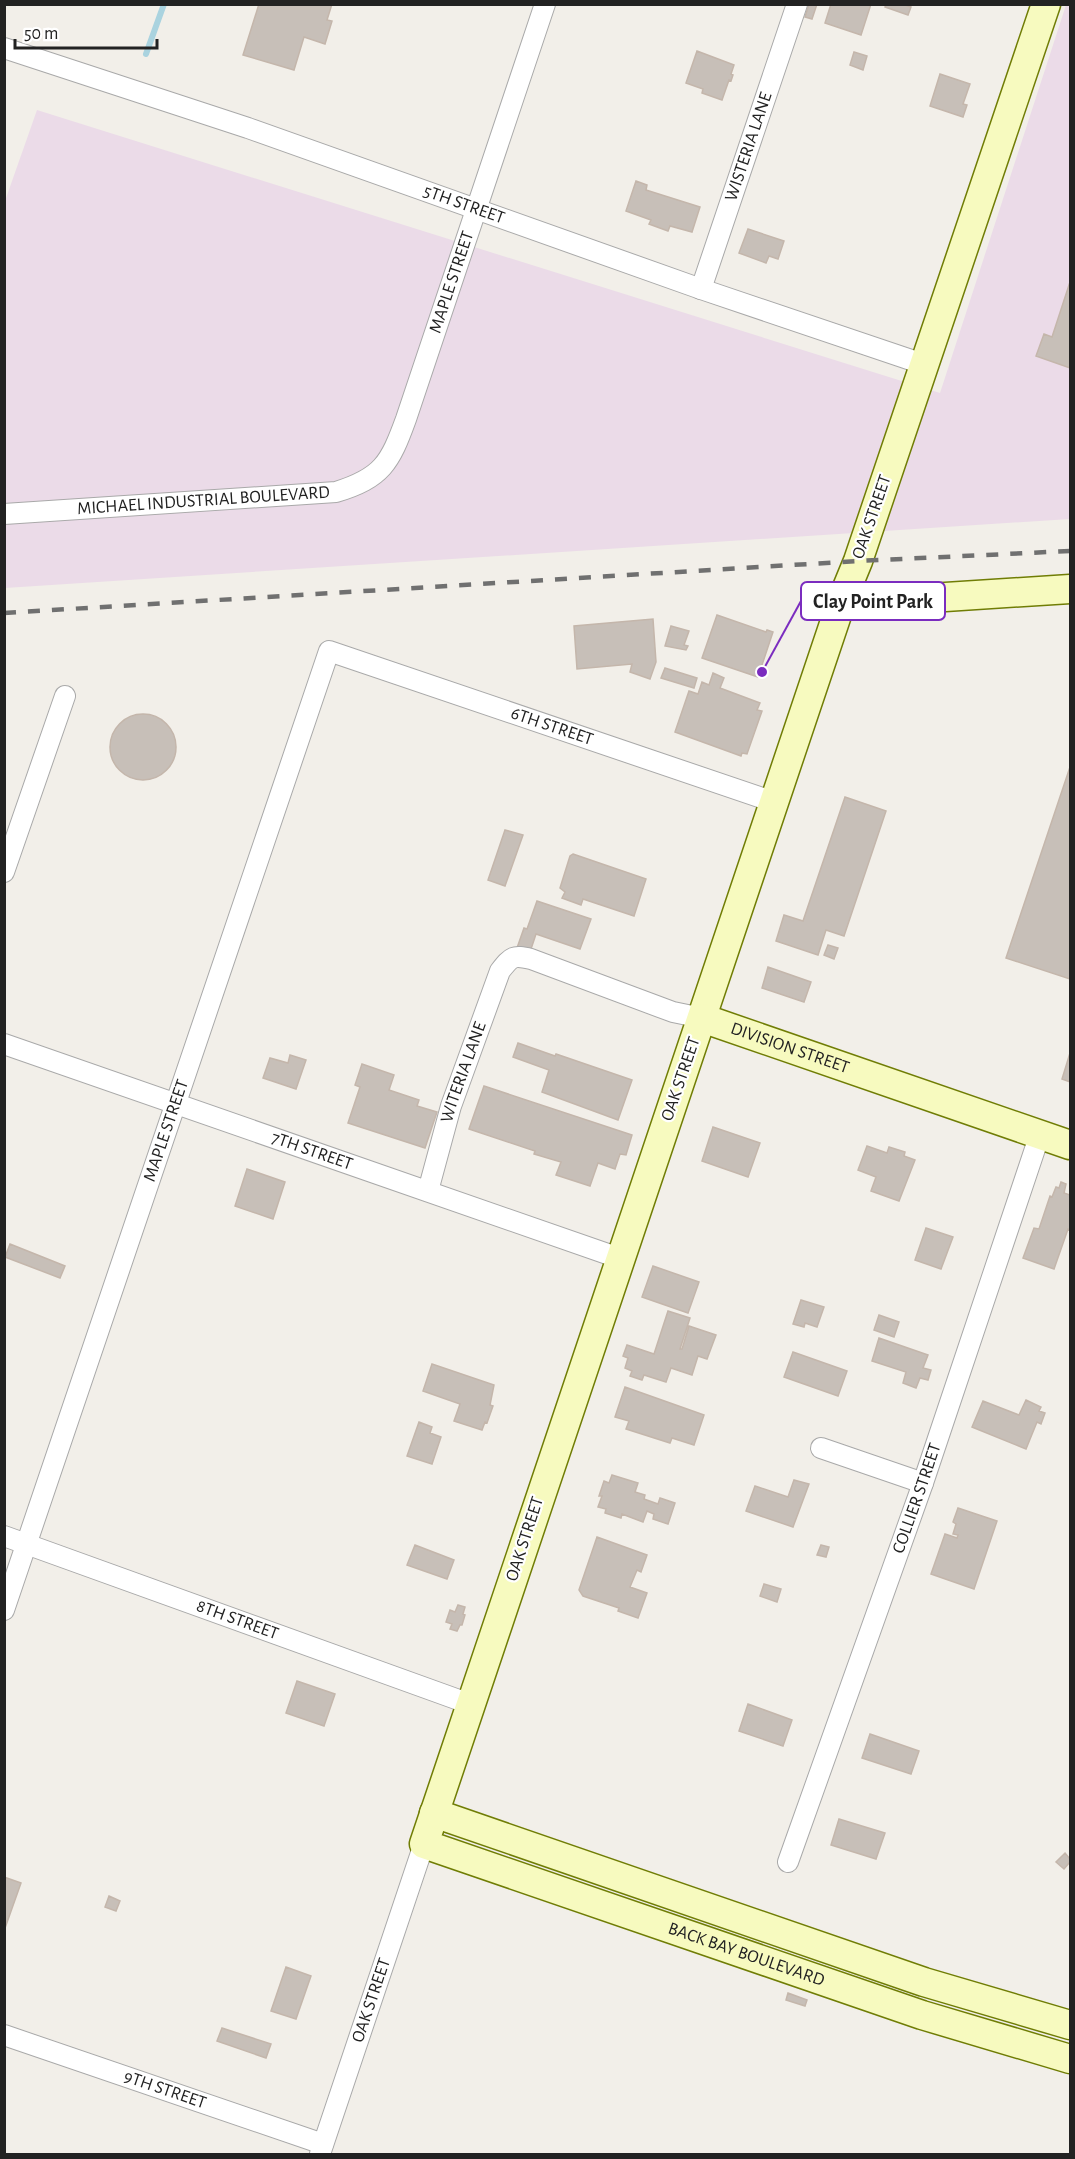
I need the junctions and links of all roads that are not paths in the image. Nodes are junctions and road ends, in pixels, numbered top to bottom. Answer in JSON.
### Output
{"nodes":[{"id":1,"x":545,"y":4,"type":"edge"},
{"id":2,"x":796,"y":4,"type":"edge"},
{"id":3,"x":1046,"y":4,"type":"edge"},
{"id":4,"x":4,"y":48,"type":"edge"},
{"id":5,"x":476,"y":210,"type":"junction"},
{"id":6,"x":701,"y":289,"type":"junction"},
{"id":7,"x":923,"y":364,"type":"junction"},
{"id":8,"x":390,"y":457,"type":"joint"},
{"id":9,"x":4,"y":514,"type":"edge"},
{"id":10,"x":1071,"y":589,"type":"edge"},
{"id":11,"x":842,"y":600,"type":"junction"},
{"id":12,"x":329,"y":651,"type":"joint"},
{"id":13,"x":65,"y":696,"type":"dead end"},
{"id":14,"x":774,"y":802,"type":"junction"},
{"id":15,"x":4,"y":872,"type":"edge"},
{"id":16,"x":510,"y":958,"type":"joint"},
{"id":17,"x":702,"y":1018,"type":"junction"},
{"id":18,"x":4,"y":1044,"type":"edge"},
{"id":19,"x":177,"y":1104,"type":"junction"},
{"id":20,"x":1040,"y":1134,"type":"junction"},
{"id":21,"x":1071,"y":1145,"type":"edge"},
{"id":22,"x":428,"y":1191,"type":"junction"},
{"id":23,"x":619,"y":1258,"type":"junction"},
{"id":24,"x":821,"y":1448,"type":"dead end"},
{"id":25,"x":924,"y":1483,"type":"junction"},
{"id":26,"x":4,"y":1536,"type":"edge"},
{"id":27,"x":27,"y":1544,"type":"junction"},
{"id":28,"x":4,"y":1610,"type":"edge"},
{"id":29,"x":470,"y":1704,"type":"junction"},
{"id":30,"x":434,"y":1813,"type":"junction"},
{"id":31,"x":424,"y":1844,"type":"junction"},
{"id":32,"x":788,"y":1862,"type":"dead end"},
{"id":33,"x":1071,"y":2025,"type":"edge"},
{"id":34,"x":4,"y":2035,"type":"edge"},
{"id":35,"x":1071,"y":2059,"type":"edge"},
{"id":36,"x":322,"y":2149,"type":"edge"}],
"edges":[{"from":1,"to":5,"type":"street","name":"MAPLE STREET"},
{"from":2,"to":6,"type":"street","name":"WISTERIA LANE"},
{"from":3,"to":7,"type":"main road","name":"OAK STREET"},
{"from":4,"to":5,"type":"street","name":"5TH STREET"},
{"from":5,"to":6,"type":"street","name":"5TH STREET"},
{"from":5,"to":8,"type":"street","name":"MAPLE STREET"},
{"from":6,"to":7,"type":"street","name":"5TH STREET"},
{"from":7,"to":11,"type":"main road","name":"OAK STREET"},
{"from":8,"to":9,"type":"street","name":"MICHAEL INDUSTRIAL BOULEVARD"},
{"from":10,"to":11,"type":"main road"},
{"from":11,"to":14,"type":"main road","name":"OAK STREET"},
{"from":12,"to":14,"type":"street","name":"6TH STREET"},
{"from":12,"to":19,"type":"street","name":"MAPLE STREET"},
{"from":13,"to":15,"type":"street"},
{"from":14,"to":17,"type":"main road","name":"OAK STREET"},
{"from":16,"to":17,"type":"street","name":"DIVISION STREET"},
{"from":16,"to":22,"type":"street","name":"WITERIA LANE"},
{"from":17,"to":20,"type":"main road","name":"DIVISION STREET"},
{"from":17,"to":23,"type":"main road","name":"OAK STREET"},
{"from":18,"to":19,"type":"street","name":"7TH STREET"},
{"from":19,"to":22,"type":"street","name":"7TH STREET"},
{"from":19,"to":27,"type":"street","name":"MAPLE STREET"},
{"from":20,"to":21,"type":"main road","name":"DIVISION STREET"},
{"from":20,"to":25,"type":"street","name":"COLLIER STREET"},
{"from":22,"to":23,"type":"street","name":"7TH STREET"},
{"from":23,"to":29,"type":"main road","name":"OAK STREET"},
{"from":24,"to":25,"type":"street"},
{"from":25,"to":32,"type":"street","name":"COLLIER STREET"},
{"from":26,"to":27,"type":"street","name":"8TH STREET"},
{"from":27,"to":28,"type":"street","name":"MAPLE STREET"},
{"from":27,"to":29,"type":"street","name":"8TH STREET"},
{"from":29,"to":30,"type":"main road","name":"OAK STREET"},
{"from":30,"to":31,"type":"main road","name":"OAK STREET"},
{"from":30,"to":33,"type":"main road","name":"BACK BAY BOULEVARD"},
{"from":31,"to":35,"type":"main road","name":"BACK BAY BOULEVARD"},
{"from":31,"to":36,"type":"street","name":"OAK STREET"},
{"from":34,"to":36,"type":"street","name":"9TH STREET"}]}
